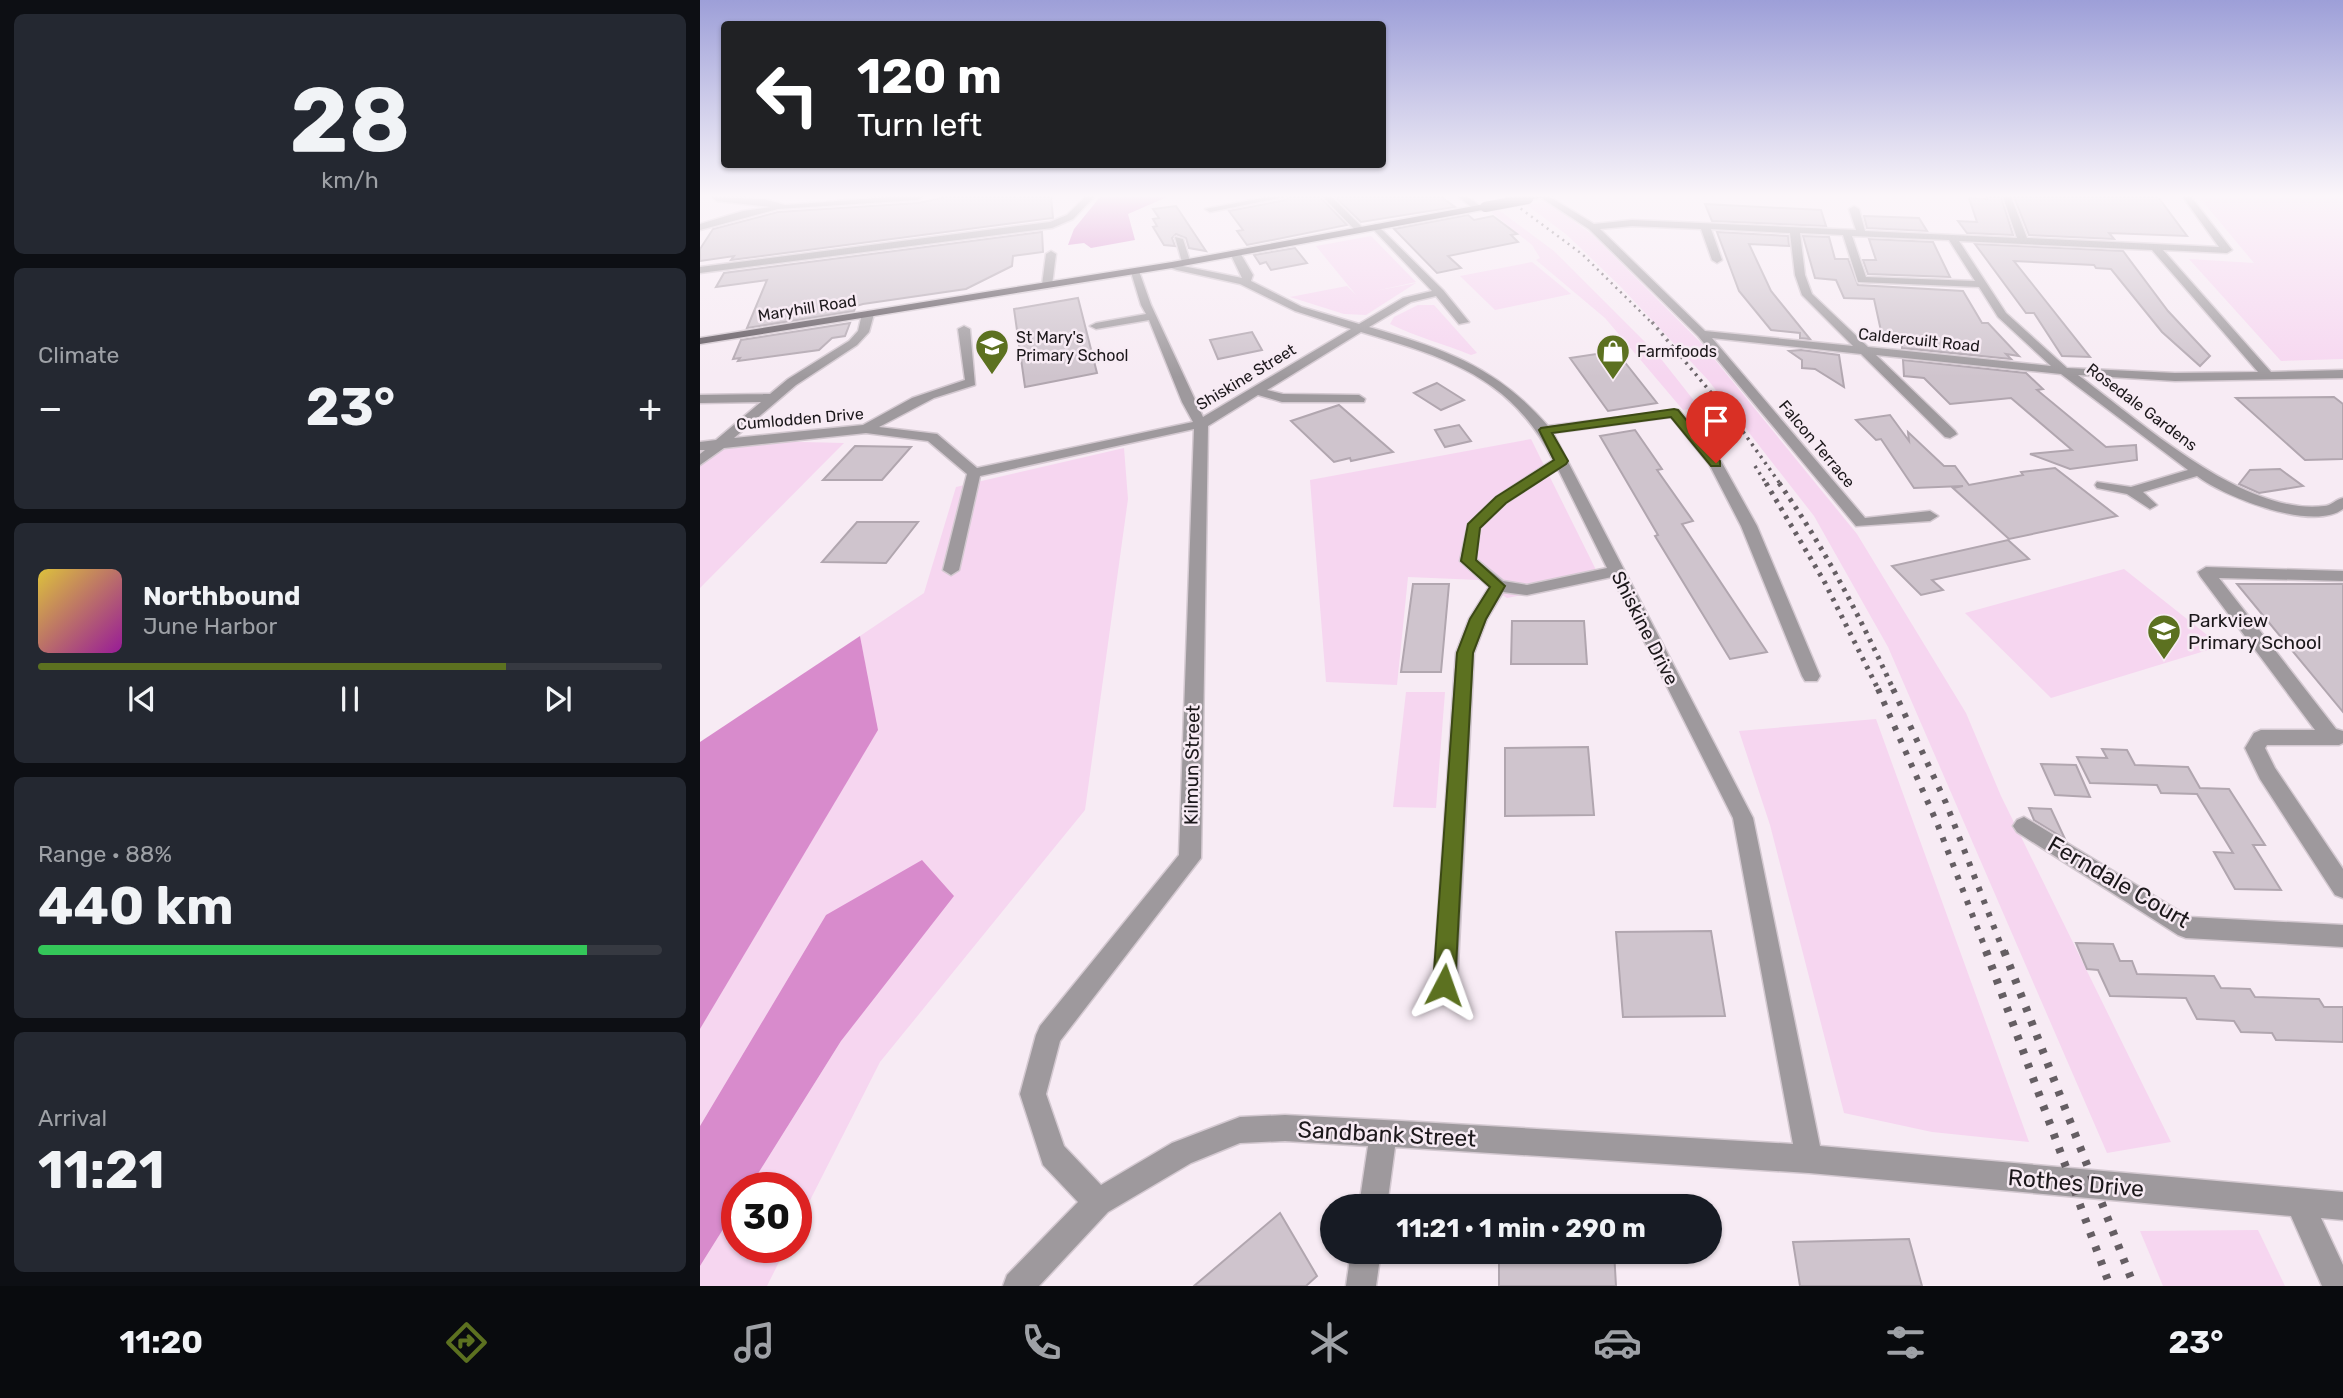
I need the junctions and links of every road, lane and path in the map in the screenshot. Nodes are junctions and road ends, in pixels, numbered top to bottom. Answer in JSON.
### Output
{"nodes":[{"id":1,"x":808,"y":257,"type":"edge"},
{"id":2,"x":1051,"y":257,"type":"edge"},
{"id":3,"x":1184,"y":257,"type":"edge"},
{"id":4,"x":1215,"y":257,"type":"joint"},
{"id":5,"x":1237,"y":257,"type":"edge"},
{"id":6,"x":1405,"y":257,"type":"edge"},
{"id":7,"x":1622,"y":257,"type":"edge"},
{"id":8,"x":1716,"y":257,"type":"edge"},
{"id":9,"x":1798,"y":257,"type":"edge"},
{"id":10,"x":1855,"y":257,"type":"edge"},
{"id":11,"x":1965,"y":257,"type":"edge"},
{"id":12,"x":2164,"y":257,"type":"edge"},
{"id":13,"x":1717,"y":260,"type":"dead end"},
{"id":14,"x":1186,"y":262,"type":"junction"},
{"id":15,"x":1172,"y":265,"type":"junction"},
{"id":16,"x":700,"y":270,"type":"edge"},
{"id":17,"x":1134,"y":271,"type":"junction"},
{"id":18,"x":1227,"y":277,"type":"junction"},
{"id":19,"x":1246,"y":282,"type":"junction"},
{"id":20,"x":1983,"y":284,"type":"junction"},
{"id":21,"x":1047,"y":285,"type":"junction"},
{"id":22,"x":1439,"y":292,"type":"junction"},
{"id":23,"x":868,"y":314,"type":"junction"},
{"id":24,"x":1153,"y":316,"type":"junction"},
{"id":25,"x":1463,"y":322,"type":"dead end"},
{"id":26,"x":1096,"y":326,"type":"dead end"},
{"id":27,"x":964,"y":329,"type":"dead end"},
{"id":28,"x":1360,"y":329,"type":"junction"},
{"id":29,"x":1702,"y":334,"type":"junction"},
{"id":30,"x":700,"y":341,"type":"edge"},
{"id":31,"x":1861,"y":350,"type":"junction"},
{"id":32,"x":2064,"y":371,"type":"junction"},
{"id":33,"x":2343,"y":373,"type":"edge"},
{"id":34,"x":2269,"y":377,"type":"junction"},
{"id":35,"x":1257,"y":391,"type":"junction"},
{"id":36,"x":772,"y":398,"type":"junction"},
{"id":37,"x":1359,"y":398,"type":"dead end"},
{"id":38,"x":700,"y":399,"type":"edge"},
{"id":39,"x":1201,"y":424,"type":"junction"},
{"id":40,"x":866,"y":429,"type":"junction"},
{"id":41,"x":1545,"y":430,"type":"junction"},
{"id":42,"x":1950,"y":434,"type":"dead end"},
{"id":43,"x":719,"y":444,"type":"junction"},
{"id":44,"x":700,"y":446,"type":"edge"},
{"id":45,"x":700,"y":461,"type":"edge"},
{"id":46,"x":1561,"y":461,"type":"junction"},
{"id":47,"x":2199,"y":471,"type":"junction"},
{"id":48,"x":974,"y":473,"type":"junction"},
{"id":49,"x":2102,"y":485,"type":"dead end"},
{"id":50,"x":2132,"y":491,"type":"junction"},
{"id":51,"x":2150,"y":505,"type":"dead end"},
{"id":52,"x":2339,"y":511,"type":"edge"},
{"id":53,"x":1930,"y":516,"type":"dead end"},
{"id":54,"x":951,"y":570,"type":"dead end"},
{"id":55,"x":1616,"y":571,"type":"junction"},
{"id":56,"x":2343,"y":576,"type":"edge"},
{"id":57,"x":1498,"y":586,"type":"junction"},
{"id":58,"x":1811,"y":676,"type":"dead end"},
{"id":59,"x":2337,"y":737,"type":"edge"},
{"id":60,"x":2024,"y":826,"type":"dead end"},
{"id":61,"x":2343,"y":888,"type":"edge"},
{"id":62,"x":2343,"y":936,"type":"edge"},
{"id":63,"x":1444,"y":985,"type":"dead end"},
{"id":64,"x":1384,"y":1133,"type":"junction"},
{"id":65,"x":1809,"y":1159,"type":"junction"},
{"id":66,"x":1375,"y":1194,"type":"edge"},
{"id":67,"x":1098,"y":1202,"type":"junction"},
{"id":68,"x":2300,"y":1204,"type":"junction"},
{"id":69,"x":2343,"y":1206,"type":"edge"},
{"id":70,"x":1364,"y":1264,"type":"edge"},
{"id":71,"x":1018,"y":1286,"type":"edge"},
{"id":72,"x":1361,"y":1286,"type":"edge"},
{"id":73,"x":2337,"y":1286,"type":"edge"}],
"edges":[{"from":1,"to":16,"type":"street"},
{"from":2,"to":21,"type":"street"},
{"from":3,"to":14,"type":"street"},
{"from":4,"to":14,"type":"main road","name":"Maryhill Road"},
{"from":4,"to":18,"type":"street"},
{"from":5,"to":19,"type":"street"},
{"from":6,"to":22,"type":"street"},
{"from":7,"to":29,"type":"street"},
{"from":8,"to":13,"type":"street"},
{"from":9,"to":31,"type":"street"},
{"from":10,"to":20,"type":"street"},
{"from":11,"to":20,"type":"street","name":"Rosedale Gardens"},
{"from":12,"to":34,"type":"street"},
{"from":14,"to":15,"type":"main road","name":"Maryhill Road"},
{"from":15,"to":17,"type":"main road","name":"Maryhill Road"},
{"from":15,"to":18,"type":"street","name":"Shiskine Drive"},
{"from":17,"to":21,"type":"main road","name":"Maryhill Road"},
{"from":17,"to":24,"type":"street","name":"Kilmun Street"},
{"from":18,"to":19,"type":"street","name":"Shiskine Drive"},
{"from":19,"to":28,"type":"street","name":"Shiskine Drive"},
{"from":20,"to":32,"type":"street","name":"Rosedale Gardens"},
{"from":21,"to":23,"type":"main road","name":"Maryhill Road"},
{"from":22,"to":25,"type":"street"},
{"from":22,"to":28,"type":"street","name":"Shiskine Street"},
{"from":23,"to":30,"type":"main road","name":"Maryhill Road"},
{"from":23,"to":36,"type":"street"},
{"from":24,"to":26,"type":"street"},
{"from":24,"to":39,"type":"street","name":"Kilmun Street"},
{"from":27,"to":40,"type":"street"},
{"from":28,"to":35,"type":"street","name":"Shiskine Street"},
{"from":28,"to":41,"type":"street","name":"Shiskine Drive"},
{"from":29,"to":31,"type":"street","name":"Caldercuilt Road"},
{"from":29,"to":53,"type":"street","name":"Falcon Terrace"},
{"from":31,"to":32,"type":"street","name":"Caldercuilt Road"},
{"from":31,"to":42,"type":"street"},
{"from":32,"to":34,"type":"street","name":"Caldercuilt Road"},
{"from":32,"to":47,"type":"street","name":"Rosedale Gardens"},
{"from":33,"to":34,"type":"street","name":"Caldercuilt Road"},
{"from":35,"to":37,"type":"street"},
{"from":35,"to":39,"type":"street","name":"Shiskine Street"},
{"from":36,"to":38,"type":"street"},
{"from":36,"to":43,"type":"street"},
{"from":39,"to":48,"type":"street","name":"Shiskine Street"},
{"from":39,"to":67,"type":"street","name":"Kilmun Street"},
{"from":40,"to":43,"type":"street","name":"Cumlodden Drive"},
{"from":40,"to":48,"type":"street","name":"Cumlodden Drive"},
{"from":41,"to":46,"type":"street","name":"Shiskine Drive"},
{"from":41,"to":58,"type":"street"},
{"from":43,"to":44,"type":"street","name":"Cumlodden Drive"},
{"from":43,"to":45,"type":"street"},
{"from":46,"to":55,"type":"street","name":"Shiskine Drive"},
{"from":46,"to":57,"type":"street"},
{"from":47,"to":50,"type":"street","name":"Rosedale Gardens"},
{"from":47,"to":52,"type":"street","name":"Rosedale Gardens"},
{"from":48,"to":54,"type":"street"},
{"from":49,"to":50,"type":"street","name":"Rosedale Gardens"},
{"from":50,"to":51,"type":"street","name":"Rosedale Gardens"},
{"from":55,"to":57,"type":"street"},
{"from":55,"to":65,"type":"street","name":"Shiskine Drive"},
{"from":56,"to":59,"type":"street"},
{"from":57,"to":63,"type":"street"},
{"from":59,"to":61,"type":"street"},
{"from":60,"to":62,"type":"street","name":"Ferndale Court"},
{"from":64,"to":65,"type":"street","name":"Sandbank Street"},
{"from":64,"to":66,"type":"street"},
{"from":64,"to":67,"type":"street","name":"Sandbank Street"},
{"from":65,"to":68,"type":"street","name":"Rothes Drive"},
{"from":67,"to":71,"type":"street","name":"Sandbank Street"},
{"from":68,"to":69,"type":"street","name":"Rothes Drive"},
{"from":68,"to":73,"type":"street"},
{"from":70,"to":72,"type":"street"}]}
